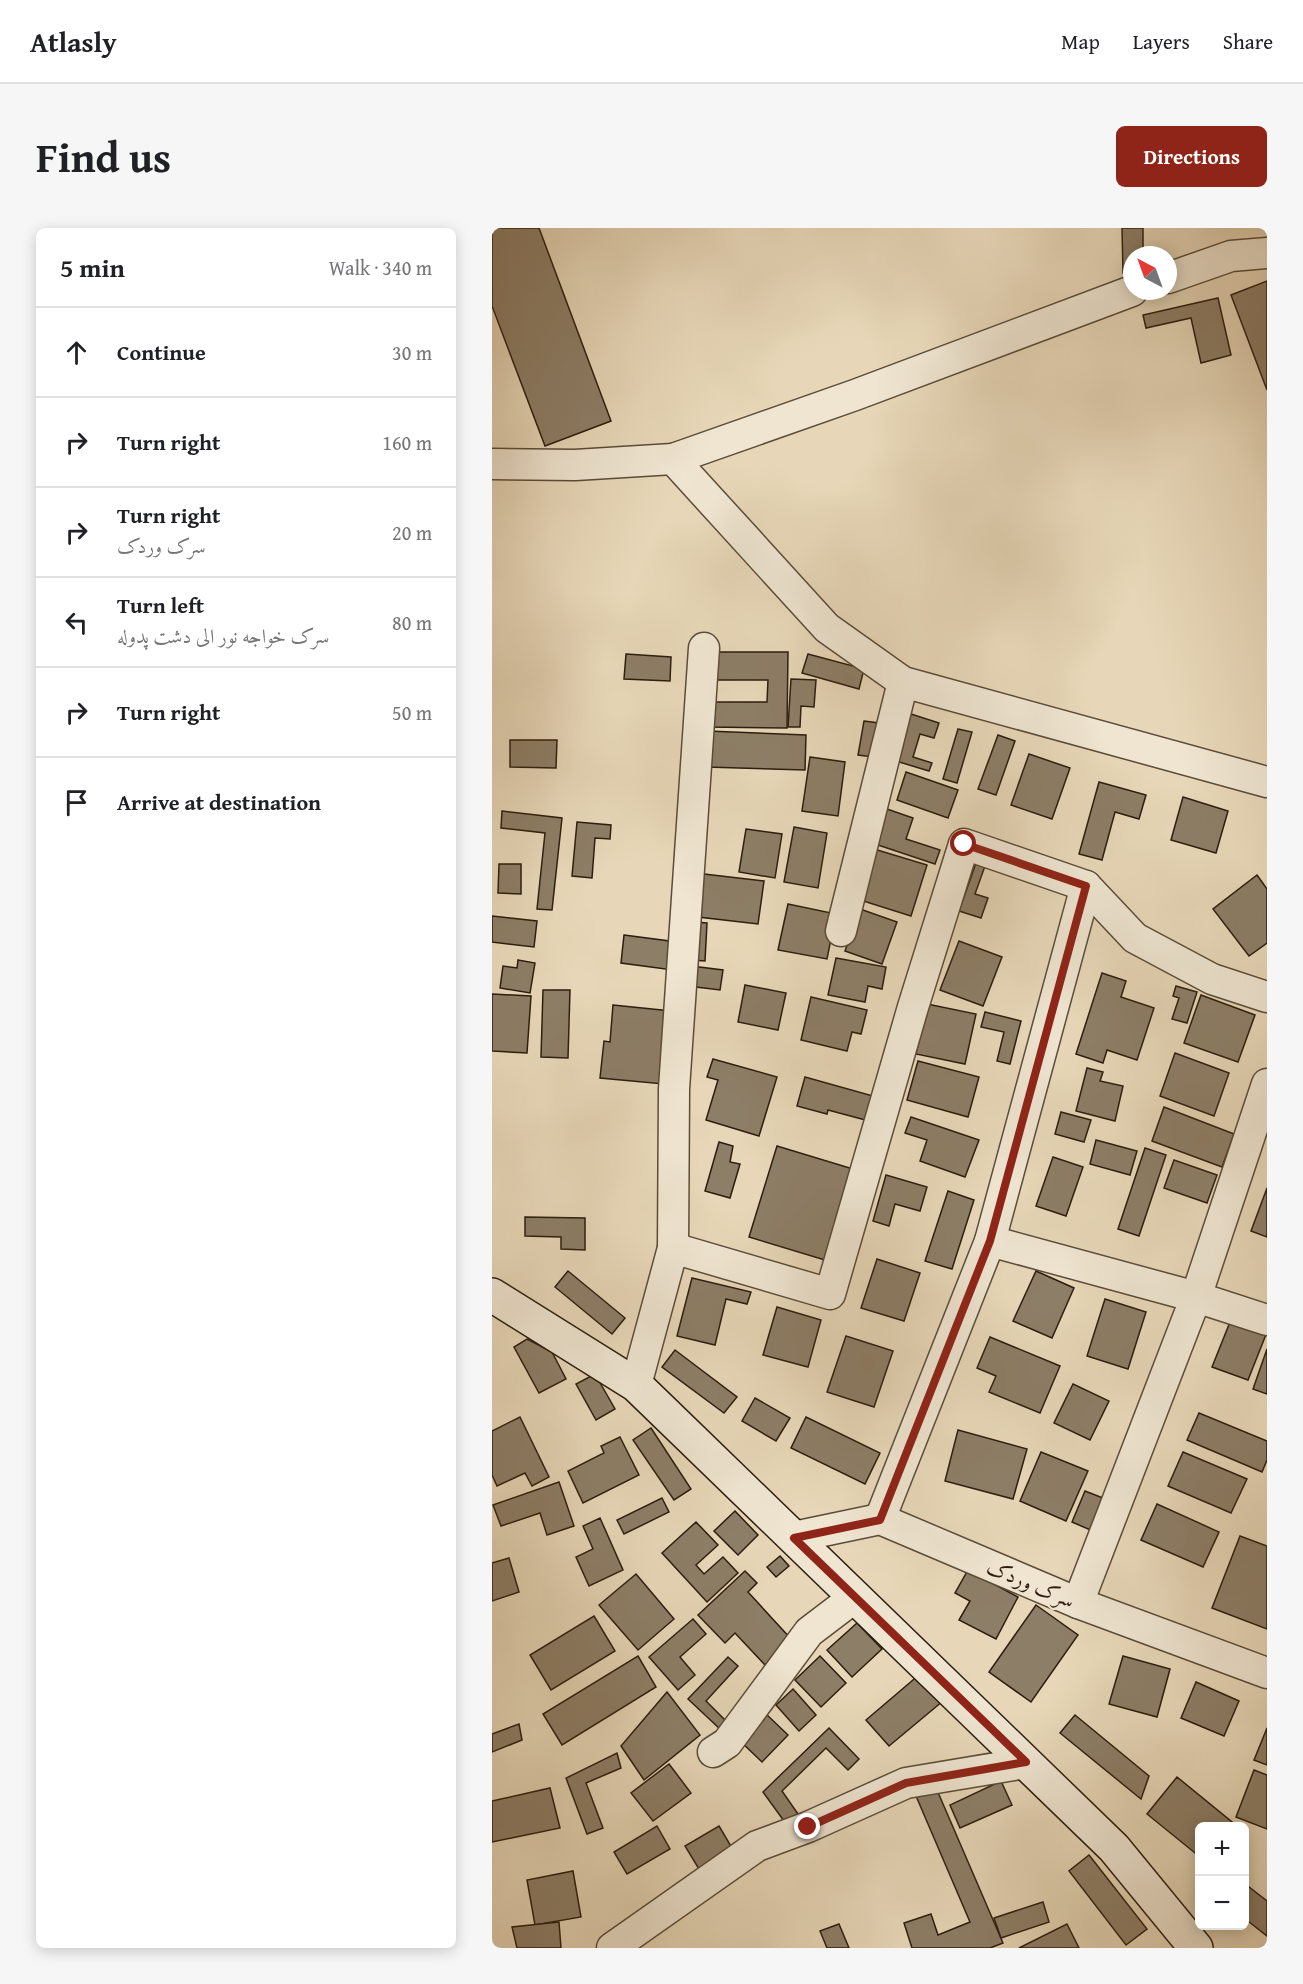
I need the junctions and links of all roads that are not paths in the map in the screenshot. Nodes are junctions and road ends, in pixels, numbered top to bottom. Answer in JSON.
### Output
{"nodes":[{"id":1,"x":1267,"y":253,"type":"edge"},
{"id":2,"x":1177,"y":275,"type":"edge"},
{"id":3,"x":1123,"y":294,"type":"edge"},
{"id":4,"x":673,"y":459,"type":"junction"},
{"id":5,"x":492,"y":464,"type":"edge"},
{"id":6,"x":704,"y":648,"type":"dead end"},
{"id":7,"x":903,"y":682,"type":"junction"},
{"id":8,"x":1267,"y":782,"type":"edge"},
{"id":9,"x":1086,"y":886,"type":"junction"},
{"id":10,"x":841,"y":931,"type":"dead end"},
{"id":11,"x":1267,"y":997,"type":"edge"},
{"id":12,"x":1267,"y":1084,"type":"edge"},
{"id":13,"x":990,"y":1241,"type":"junction"},
{"id":14,"x":673,"y":1248,"type":"junction"},
{"id":15,"x":492,"y":1295,"type":"edge"},
{"id":16,"x":1196,"y":1297,"type":"junction"},
{"id":17,"x":1267,"y":1320,"type":"edge"},
{"id":18,"x":636,"y":1385,"type":"junction"},
{"id":19,"x":880,"y":1520,"type":"junction"},
{"id":20,"x":794,"y":1538,"type":"junction"},
{"id":21,"x":855,"y":1597,"type":"junction"},
{"id":22,"x":1078,"y":1603,"type":"junction"},
{"id":23,"x":1267,"y":1673,"type":"edge"},
{"id":24,"x":713,"y":1752,"type":"dead end"},
{"id":25,"x":1026,"y":1762,"type":"junction"},
{"id":26,"x":612,"y":1948,"type":"edge"},
{"id":27,"x":1196,"y":1948,"type":"edge"}],
"edges":[{"from":1,"to":2,"type":"street"},
{"from":3,"to":4,"type":"street"},
{"from":4,"to":5,"type":"street"},
{"from":4,"to":7,"type":"street"},
{"from":6,"to":14,"type":"street"},
{"from":7,"to":8,"type":"street"},
{"from":7,"to":10,"type":"street"},
{"from":9,"to":11,"type":"street"},
{"from":9,"to":13,"type":"street"},
{"from":9,"to":14,"type":"street"},
{"from":12,"to":16,"type":"street"},
{"from":13,"to":16,"type":"street"},
{"from":13,"to":19,"type":"street"},
{"from":14,"to":18,"type":"street"},
{"from":15,"to":18,"type":"main road"},
{"from":16,"to":17,"type":"street"},
{"from":16,"to":22,"type":"street"},
{"from":18,"to":20,"type":"main road"},
{"from":19,"to":20,"type":"street"},
{"from":19,"to":22,"type":"street","name":"سرک وردک"},
{"from":20,"to":21,"type":"main road"},
{"from":21,"to":24,"type":"street"},
{"from":21,"to":25,"type":"main road"},
{"from":22,"to":23,"type":"street","name":"سرک وردک"},
{"from":25,"to":26,"type":"street"},
{"from":25,"to":27,"type":"main road"}]}
